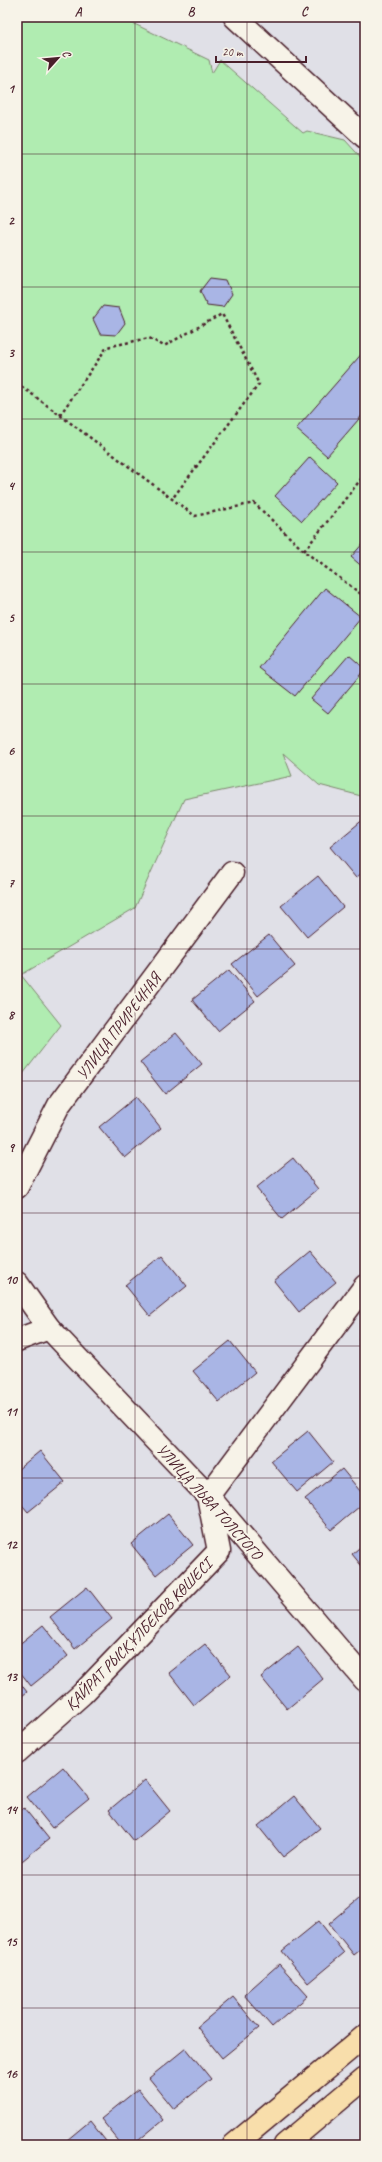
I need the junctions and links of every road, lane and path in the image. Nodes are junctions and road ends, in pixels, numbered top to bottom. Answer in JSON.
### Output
{"nodes":[{"id":1,"x":235,"y":17,"type":"edge"},
{"id":2,"x":365,"y":137,"type":"edge"},
{"id":3,"x":17,"y":383,"type":"edge"},
{"id":4,"x":60,"y":415,"type":"junction"},
{"id":5,"x":365,"y":474,"type":"edge"},
{"id":6,"x":172,"y":499,"type":"junction"},
{"id":7,"x":304,"y":551,"type":"junction"},
{"id":8,"x":365,"y":596,"type":"edge"},
{"id":9,"x":232,"y":874,"type":"dead end"},
{"id":10,"x":17,"y":1187,"type":"edge"},
{"id":11,"x":17,"y":1283,"type":"edge"},
{"id":12,"x":365,"y":1286,"type":"edge"},
{"id":13,"x":49,"y":1328,"type":"junction"},
{"id":14,"x":17,"y":1340,"type":"edge"},
{"id":15,"x":208,"y":1496,"type":"junction"},
{"id":16,"x":365,"y":1680,"type":"edge"},
{"id":17,"x":17,"y":1752,"type":"edge"},
{"id":18,"x":365,"y":2036,"type":"edge"},
{"id":19,"x":365,"y":2078,"type":"edge"},
{"id":20,"x":234,"y":2145,"type":"edge"},
{"id":21,"x":285,"y":2145,"type":"edge"}],
"edges":[{"from":1,"to":2,"type":"street"},
{"from":3,"to":4,"type":"path"},
{"from":4,"to":6,"type":"path"},
{"from":4,"to":6,"type":"path"},
{"from":5,"to":7,"type":"path"},
{"from":6,"to":7,"type":"path"},
{"from":7,"to":8,"type":"path"},
{"from":9,"to":10,"type":"street","name":"УЛИЦА ПРИРЕЧНАЯ"},
{"from":11,"to":13,"type":"street"},
{"from":12,"to":15,"type":"street"},
{"from":13,"to":14,"type":"street"},
{"from":13,"to":15,"type":"street","name":"УЛИЦА ЛЬВА ТОЛСТОГО"},
{"from":15,"to":16,"type":"street","name":"УЛИЦА ЛЬВА ТОЛСТОГО"},
{"from":15,"to":17,"type":"street","name":"ҚАЙРАТ РЫСҚҰЛБЕКОВ КӨШЕСІ"},
{"from":18,"to":20,"type":"main road"},
{"from":19,"to":21,"type":"main road"}]}
